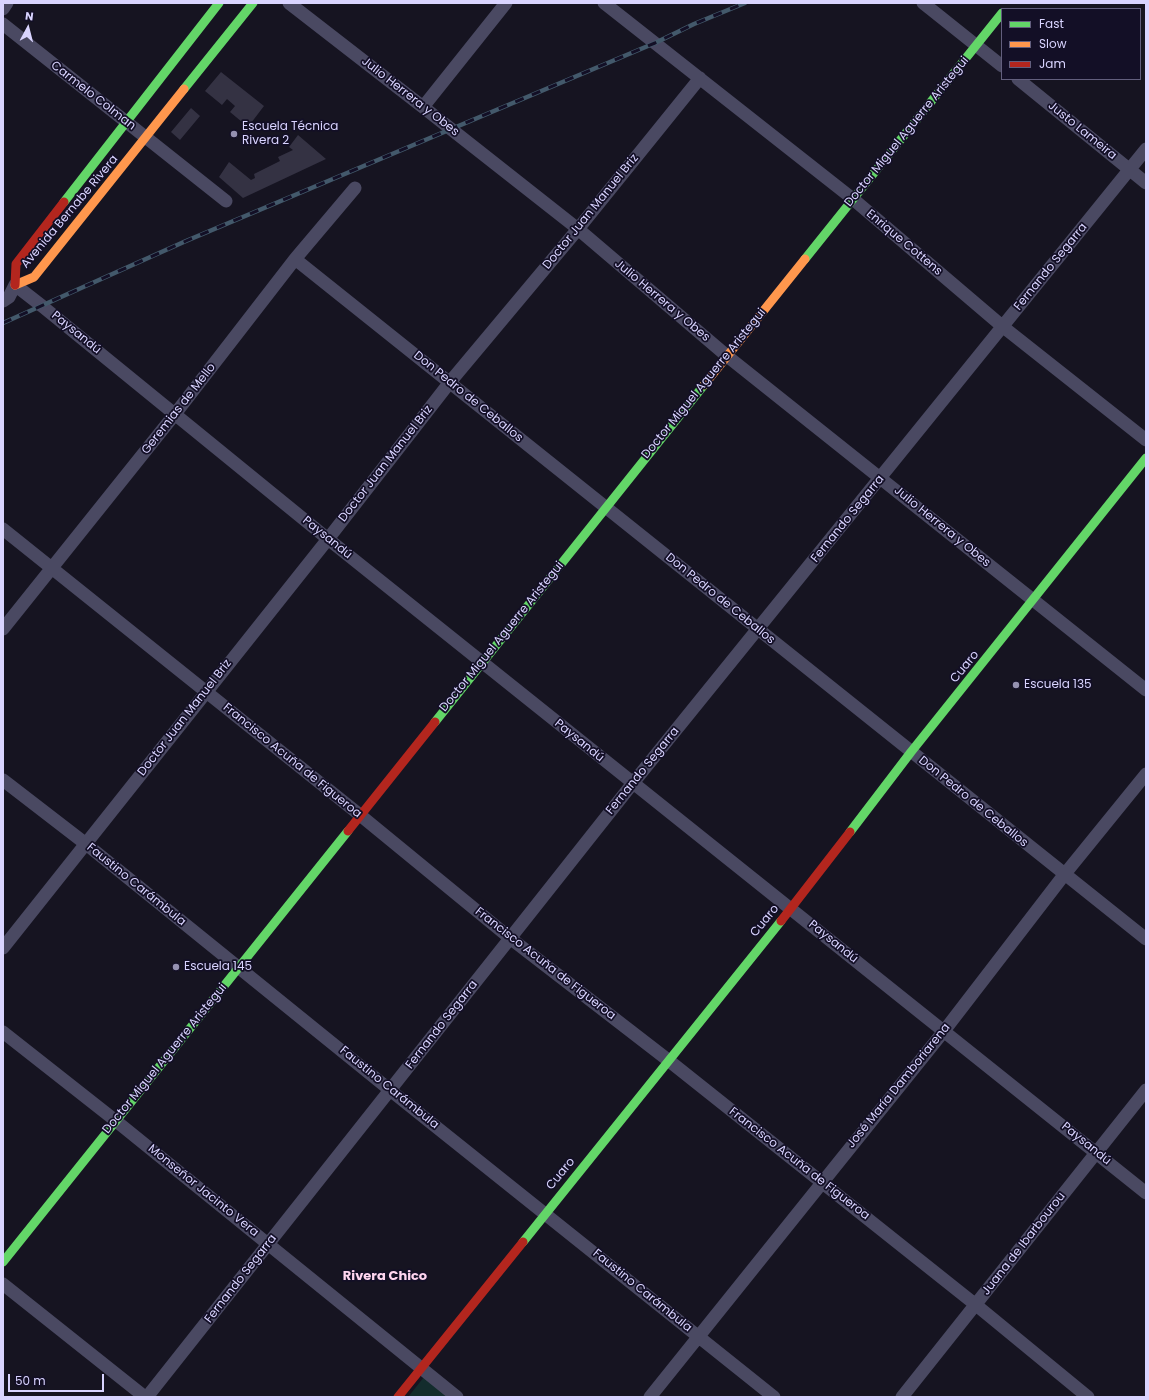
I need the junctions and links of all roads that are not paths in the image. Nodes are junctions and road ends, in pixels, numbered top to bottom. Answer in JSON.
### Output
{"nodes":[{"id":1,"x":8,"y":3,"type":"edge"},
{"id":2,"x":219,"y":3,"type":"edge"},
{"id":3,"x":253,"y":3,"type":"edge"},
{"id":4,"x":289,"y":3,"type":"edge"},
{"id":5,"x":506,"y":3,"type":"edge"},
{"id":6,"x":604,"y":3,"type":"edge"},
{"id":7,"x":923,"y":3,"type":"edge"},
{"id":8,"x":3,"y":9,"type":"edge"},
{"id":9,"x":1001,"y":14,"type":"edge"},
{"id":10,"x":3,"y":24,"type":"edge"},
{"id":11,"x":976,"y":46,"type":"junction"},
{"id":12,"x":1001,"y":65,"type":"edge"},
{"id":13,"x":700,"y":78,"type":"junction"},
{"id":14,"x":1019,"y":80,"type":"edge"},
{"id":15,"x":423,"y":107,"type":"junction"},
{"id":16,"x":126,"y":122,"type":"junction"},
{"id":17,"x":146,"y":137,"type":"junction"},
{"id":18,"x":1146,"y":149,"type":"edge"},
{"id":19,"x":1130,"y":170,"type":"junction"},
{"id":20,"x":1146,"y":183,"type":"edge"},
{"id":21,"x":355,"y":188,"type":"dead end"},
{"id":22,"x":853,"y":199,"type":"junction"},
{"id":23,"x":226,"y":201,"type":"dead end"},
{"id":24,"x":578,"y":229,"type":"junction"},
{"id":25,"x":295,"y":259,"type":"junction"},
{"id":26,"x":12,"y":283,"type":"junction"},
{"id":27,"x":3,"y":301,"type":"edge"},
{"id":28,"x":1002,"y":326,"type":"junction"},
{"id":29,"x":727,"y":356,"type":"junction"},
{"id":30,"x":450,"y":382,"type":"junction"},
{"id":31,"x":175,"y":414,"type":"junction"},
{"id":32,"x":1146,"y":440,"type":"edge"},
{"id":33,"x":1146,"y":458,"type":"edge"},
{"id":34,"x":880,"y":479,"type":"junction"},
{"id":35,"x":605,"y":508,"type":"junction"},
{"id":36,"x":3,"y":529,"type":"edge"},
{"id":37,"x":328,"y":539,"type":"junction"},
{"id":38,"x":52,"y":569,"type":"junction"},
{"id":39,"x":1033,"y":601,"type":"junction"},
{"id":40,"x":3,"y":629,"type":"edge"},
{"id":41,"x":758,"y":630,"type":"junction"},
{"id":42,"x":482,"y":662,"type":"junction"},
{"id":43,"x":1146,"y":690,"type":"edge"},
{"id":44,"x":206,"y":692,"type":"junction"},
{"id":45,"x":911,"y":752,"type":"junction"},
{"id":46,"x":1146,"y":774,"type":"edge"},
{"id":47,"x":3,"y":780,"type":"edge"},
{"id":48,"x":632,"y":784,"type":"junction"},
{"id":49,"x":360,"y":815,"type":"junction"},
{"id":50,"x":86,"y":844,"type":"junction"},
{"id":51,"x":1064,"y":875,"type":"junction"},
{"id":52,"x":791,"y":908,"type":"junction"},
{"id":53,"x":510,"y":938,"type":"junction"},
{"id":54,"x":1146,"y":939,"type":"edge"},
{"id":55,"x":3,"y":948,"type":"edge"},
{"id":56,"x":238,"y":967,"type":"junction"},
{"id":57,"x":944,"y":1031,"type":"junction"},
{"id":58,"x":3,"y":1032,"type":"edge"},
{"id":59,"x":668,"y":1060,"type":"junction"},
{"id":60,"x":390,"y":1090,"type":"junction"},
{"id":61,"x":1146,"y":1090,"type":"edge"},
{"id":62,"x":116,"y":1121,"type":"junction"},
{"id":63,"x":1096,"y":1152,"type":"junction"},
{"id":64,"x":822,"y":1182,"type":"junction"},
{"id":65,"x":1146,"y":1193,"type":"edge"},
{"id":66,"x":545,"y":1213,"type":"junction"},
{"id":67,"x":268,"y":1244,"type":"junction"},
{"id":68,"x":3,"y":1262,"type":"edge"},
{"id":69,"x":3,"y":1284,"type":"edge"},
{"id":70,"x":976,"y":1305,"type":"junction"},
{"id":71,"x":699,"y":1337,"type":"junction"},
{"id":72,"x":421,"y":1368,"type":"junction"},
{"id":73,"x":146,"y":1397,"type":"edge"},
{"id":74,"x":398,"y":1397,"type":"edge"},
{"id":75,"x":457,"y":1397,"type":"edge"},
{"id":76,"x":650,"y":1397,"type":"edge"},
{"id":77,"x":774,"y":1397,"type":"edge"},
{"id":78,"x":902,"y":1397,"type":"edge"},
{"id":79,"x":1088,"y":1397,"type":"edge"}],
"edges":[{"from":1,"to":8,"type":"street"},
{"from":2,"to":16,"type":"street","name":"Avenida Bernabe Rivera"},
{"from":3,"to":17,"type":"street","name":"Avenida Bernabe Rivera"},
{"from":4,"to":15,"type":"street","name":"Julio Herrera y Obes"},
{"from":5,"to":15,"type":"street"},
{"from":6,"to":13,"type":"street","name":"Enrique Cottens"},
{"from":7,"to":11,"type":"street"},
{"from":9,"to":11,"type":"street","name":"Doctor Miguel Aguerre Aristegui"},
{"from":10,"to":16,"type":"street","name":"Carmelo Colman"},
{"from":11,"to":12,"type":"street"},
{"from":11,"to":22,"type":"street","name":"Doctor Miguel Aguerre Aristegui"},
{"from":13,"to":22,"type":"street","name":"Enrique Cottens"},
{"from":13,"to":24,"type":"street","name":"Doctor Juan Manuel Briz"},
{"from":14,"to":19,"type":"street","name":"Justo Lameira"},
{"from":15,"to":24,"type":"street","name":"Julio Herrera y Obes"},
{"from":16,"to":17,"type":"street","name":"Carmelo Colman"},
{"from":16,"to":26,"type":"street","name":"Avenida Bernabe Rivera"},
{"from":17,"to":23,"type":"street","name":"Carmelo Colman"},
{"from":17,"to":26,"type":"street","name":"Avenida Bernabe Rivera"},
{"from":18,"to":19,"type":"street","name":"Fernando Segarra"},
{"from":19,"to":20,"type":"street","name":"Justo Lameira"},
{"from":19,"to":28,"type":"street","name":"Fernando Segarra"},
{"from":21,"to":25,"type":"street","name":"Geremias de Mello"},
{"from":22,"to":28,"type":"street","name":"Enrique Cottens"},
{"from":22,"to":29,"type":"street","name":"Doctor Miguel Aguerre Aristegui"},
{"from":24,"to":29,"type":"street","name":"Julio Herrera y Obes"},
{"from":24,"to":30,"type":"street","name":"Doctor Juan Manuel Briz"},
{"from":25,"to":30,"type":"street","name":"Don Pedro de Ceballos"},
{"from":25,"to":31,"type":"street","name":"Geremias de Mello"},
{"from":26,"to":27,"type":"street"},
{"from":26,"to":31,"type":"street","name":"Paysandú"},
{"from":28,"to":32,"type":"street","name":"Enrique Cottens"},
{"from":28,"to":34,"type":"street","name":"Fernando Segarra"},
{"from":29,"to":34,"type":"street","name":"Julio Herrera y Obes"},
{"from":29,"to":35,"type":"street","name":"Doctor Miguel Aguerre Aristegui"},
{"from":30,"to":35,"type":"street","name":"Don Pedro de Ceballos"},
{"from":30,"to":37,"type":"street","name":"Doctor Juan Manuel Briz"},
{"from":31,"to":37,"type":"street","name":"Paysandú"},
{"from":31,"to":38,"type":"street","name":"Geremias de Mello"},
{"from":33,"to":39,"type":"street","name":"Cuaro"},
{"from":34,"to":39,"type":"street","name":"Julio Herrera y Obes"},
{"from":34,"to":41,"type":"street","name":"Fernando Segarra"},
{"from":35,"to":41,"type":"street","name":"Don Pedro de Ceballos"},
{"from":35,"to":42,"type":"street","name":"Doctor Miguel Aguerre Aristegui"},
{"from":36,"to":38,"type":"street","name":"Francisco Acuña de Figueroa"},
{"from":37,"to":42,"type":"street","name":"Paysandú"},
{"from":37,"to":44,"type":"street","name":"Doctor Juan Manuel Briz"},
{"from":38,"to":40,"type":"street","name":"Geremias de Mello"},
{"from":38,"to":44,"type":"street","name":"Francisco Acuña de Figueroa"},
{"from":39,"to":43,"type":"street","name":"Julio Herrera y Obes"},
{"from":39,"to":45,"type":"street","name":"Cuaro"},
{"from":41,"to":45,"type":"street","name":"Don Pedro de Ceballos"},
{"from":41,"to":48,"type":"street","name":"Fernando Segarra"},
{"from":42,"to":48,"type":"street","name":"Paysandú"},
{"from":42,"to":49,"type":"street","name":"Doctor Miguel Aguerre Aristegui"},
{"from":44,"to":49,"type":"street","name":"Francisco Acuña de Figueroa"},
{"from":44,"to":50,"type":"street","name":"Doctor Juan Manuel Briz"},
{"from":45,"to":51,"type":"street","name":"Don Pedro de Ceballos"},
{"from":45,"to":52,"type":"street","name":"Cuaro"},
{"from":46,"to":51,"type":"street","name":"José María Damboriarena"},
{"from":47,"to":50,"type":"street","name":"Faustino Carámbula"},
{"from":48,"to":52,"type":"street","name":"Paysandú"},
{"from":48,"to":53,"type":"street","name":"Fernando Segarra"},
{"from":49,"to":53,"type":"street","name":"Francisco Acuña de Figueroa"},
{"from":49,"to":56,"type":"street","name":"Doctor Miguel Aguerre Aristegui"},
{"from":50,"to":55,"type":"street","name":"Doctor Juan Manuel Briz"},
{"from":50,"to":56,"type":"street","name":"Faustino Carámbula"},
{"from":51,"to":54,"type":"street","name":"Don Pedro de Ceballos"},
{"from":51,"to":57,"type":"street","name":"José María Damboriarena"},
{"from":52,"to":57,"type":"street","name":"Paysandú"},
{"from":52,"to":59,"type":"street","name":"Cuaro"},
{"from":53,"to":59,"type":"street","name":"Francisco Acuña de Figueroa"},
{"from":53,"to":60,"type":"street","name":"Fernando Segarra"},
{"from":56,"to":60,"type":"street","name":"Faustino Carámbula"},
{"from":56,"to":62,"type":"street","name":"Doctor Miguel Aguerre Aristegui"},
{"from":57,"to":63,"type":"street","name":"Paysandú"},
{"from":57,"to":64,"type":"street","name":"José María Damboriarena"},
{"from":58,"to":62,"type":"street","name":"Monseñor Jacinto Vera"},
{"from":59,"to":64,"type":"street","name":"Francisco Acuña de Figueroa"},
{"from":59,"to":66,"type":"street","name":"Cuaro"},
{"from":60,"to":66,"type":"street","name":"Faustino Carámbula"},
{"from":60,"to":67,"type":"street","name":"Fernando Segarra"},
{"from":61,"to":63,"type":"street","name":"Juana de Ibarbourou"},
{"from":62,"to":67,"type":"street","name":"Monseñor Jacinto Vera"},
{"from":62,"to":68,"type":"street","name":"Doctor Miguel Aguerre Aristegui"},
{"from":63,"to":65,"type":"street","name":"Paysandú"},
{"from":63,"to":70,"type":"street","name":"Juana de Ibarbourou"},
{"from":64,"to":70,"type":"street","name":"Francisco Acuña de Figueroa"},
{"from":64,"to":71,"type":"street","name":"José María Damboriarena"},
{"from":66,"to":71,"type":"street","name":"Faustino Carámbula"},
{"from":66,"to":72,"type":"street","name":"Cuaro"},
{"from":67,"to":72,"type":"street","name":"Monseñor Jacinto Vera"},
{"from":67,"to":73,"type":"street","name":"Fernando Segarra"},
{"from":69,"to":73,"type":"street"},
{"from":70,"to":78,"type":"street","name":"Juana de Ibarbourou"},
{"from":70,"to":79,"type":"street","name":"Francisco Acuña de Figueroa"},
{"from":71,"to":76,"type":"street","name":"José María Damboriarena"},
{"from":71,"to":77,"type":"street","name":"Faustino Carámbula"},
{"from":72,"to":74,"type":"street","name":"Cuaro"},
{"from":72,"to":75,"type":"street","name":"Monseñor Jacinto Vera"}]}
